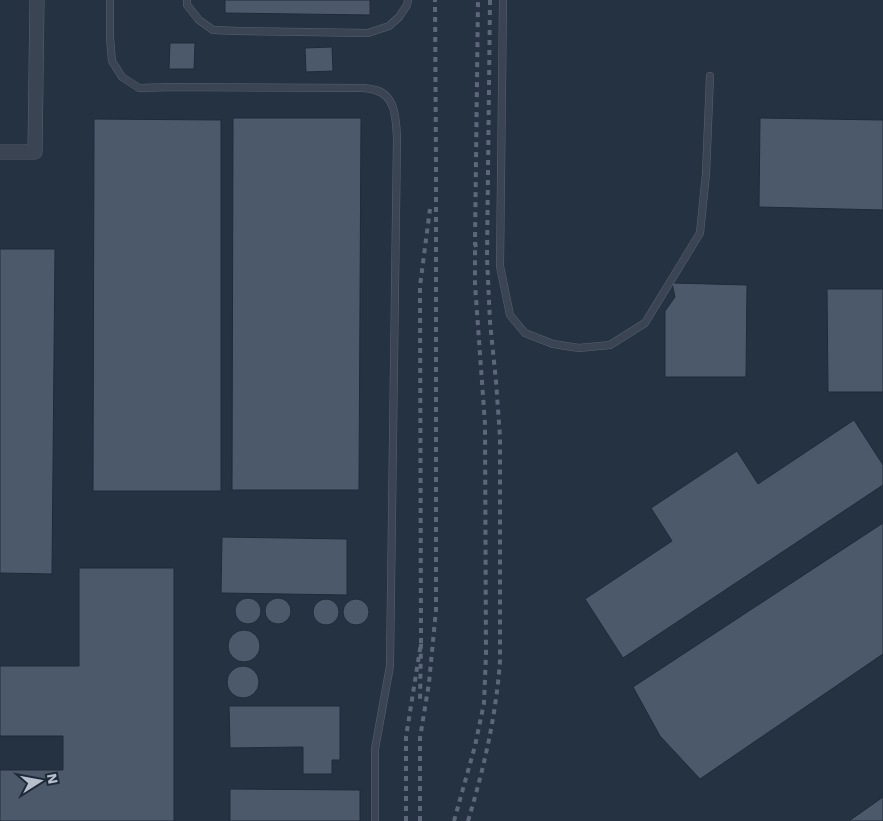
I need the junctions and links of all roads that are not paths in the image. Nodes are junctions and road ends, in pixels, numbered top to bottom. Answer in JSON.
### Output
{"nodes":[{"id":1,"x":37,"y":0,"type":"edge"},
{"id":2,"x":110,"y":0,"type":"edge"},
{"id":3,"x":187,"y":0,"type":"edge"},
{"id":4,"x":408,"y":0,"type":"edge"},
{"id":5,"x":502,"y":0,"type":"edge"},
{"id":6,"x":710,"y":76,"type":"dead end"},
{"id":7,"x":0,"y":152,"type":"edge"},
{"id":8,"x":375,"y":821,"type":"edge"}],
"edges":[{"from":1,"to":7,"type":"street"},
{"from":2,"to":8,"type":"lane"},
{"from":3,"to":4,"type":"lane"},
{"from":5,"to":6,"type":"lane"}]}
